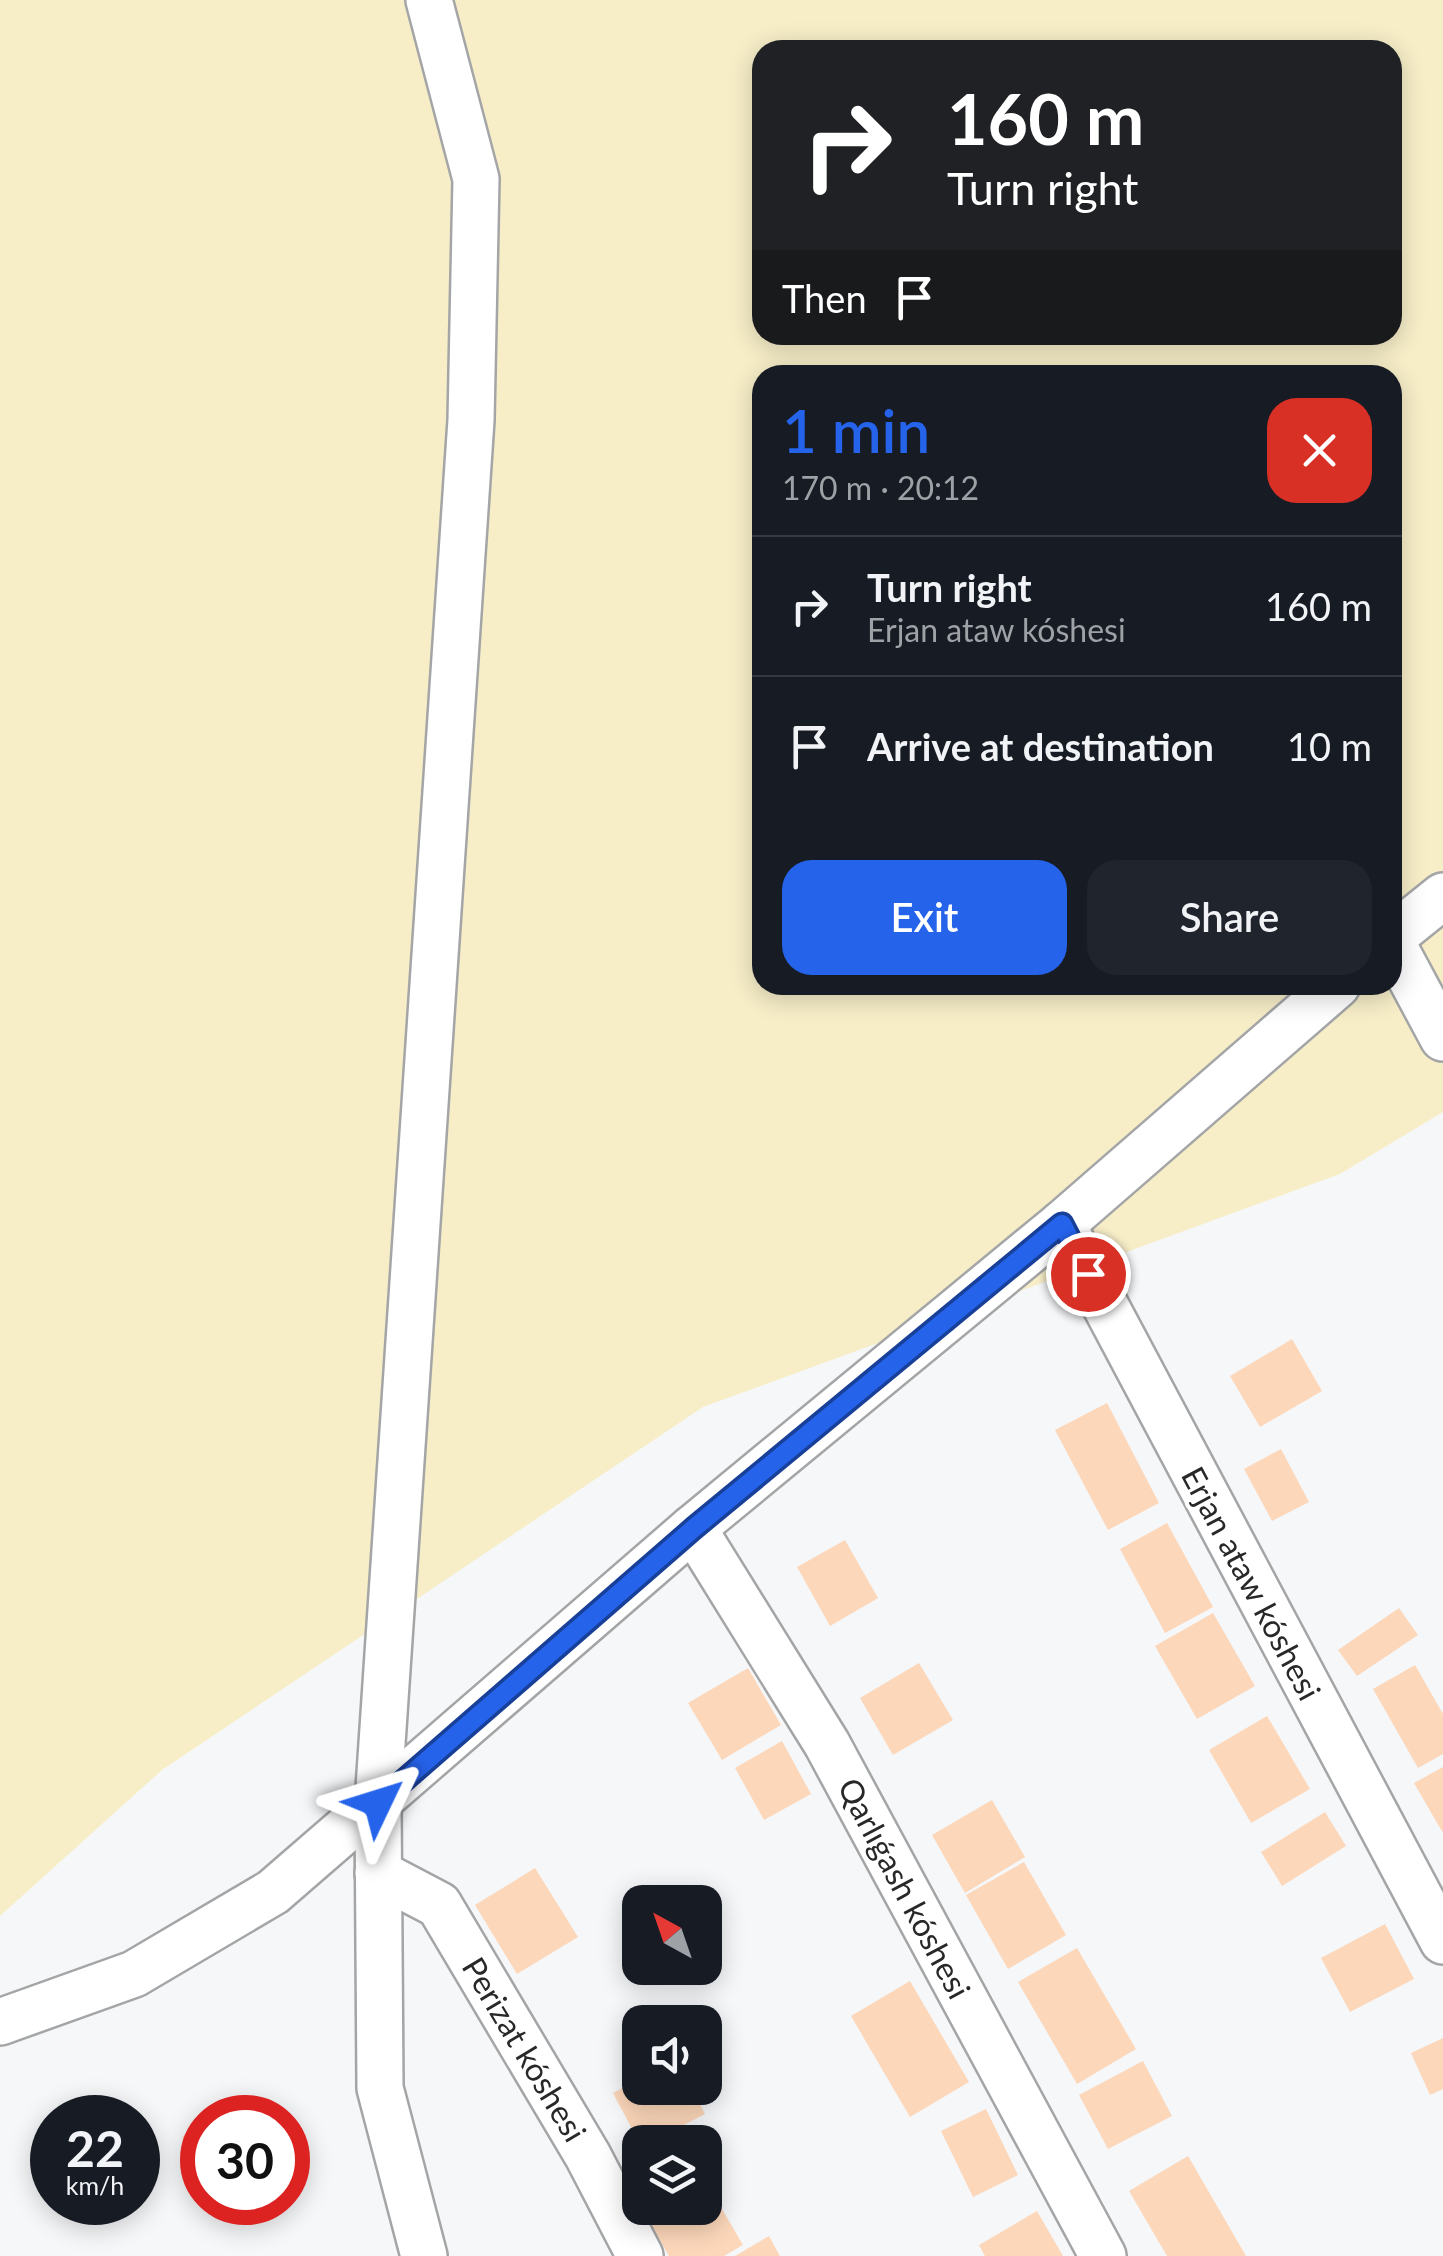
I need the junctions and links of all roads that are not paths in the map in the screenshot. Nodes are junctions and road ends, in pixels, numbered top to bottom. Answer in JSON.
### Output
{"nodes":[{"id":1,"x":429,"y":0,"type":"edge"},
{"id":2,"x":1443,"y":896,"type":"edge"},
{"id":3,"x":1402,"y":931,"type":"edge"},
{"id":4,"x":1402,"y":959,"type":"edge"},
{"id":5,"x":1325,"y":995,"type":"edge"},
{"id":6,"x":1443,"y":1038,"type":"edge"},
{"id":7,"x":1062,"y":1224,"type":"junction"},
{"id":8,"x":694,"y":1528,"type":"junction"},
{"id":9,"x":378,"y":1803,"type":"junction"},
{"id":10,"x":378,"y":1873,"type":"junction"},
{"id":11,"x":1443,"y":1941,"type":"edge"},
{"id":12,"x":0,"y":2022,"type":"edge"},
{"id":13,"x":424,"y":2256,"type":"edge"},
{"id":14,"x":640,"y":2256,"type":"edge"},
{"id":15,"x":1103,"y":2256,"type":"edge"}],
"edges":[{"from":1,"to":9,"type":"street"},
{"from":2,"to":3,"type":"street"},
{"from":4,"to":6,"type":"street"},
{"from":5,"to":7,"type":"street"},
{"from":7,"to":8,"type":"street"},
{"from":7,"to":11,"type":"street","name":"Erjan ataw kóshesi"},
{"from":8,"to":9,"type":"street"},
{"from":8,"to":15,"type":"street","name":"Qarlıǵash kóshesi"},
{"from":9,"to":10,"type":"street"},
{"from":9,"to":12,"type":"street"},
{"from":10,"to":13,"type":"street"},
{"from":10,"to":14,"type":"street","name":"Perizat kóshesi"}]}
